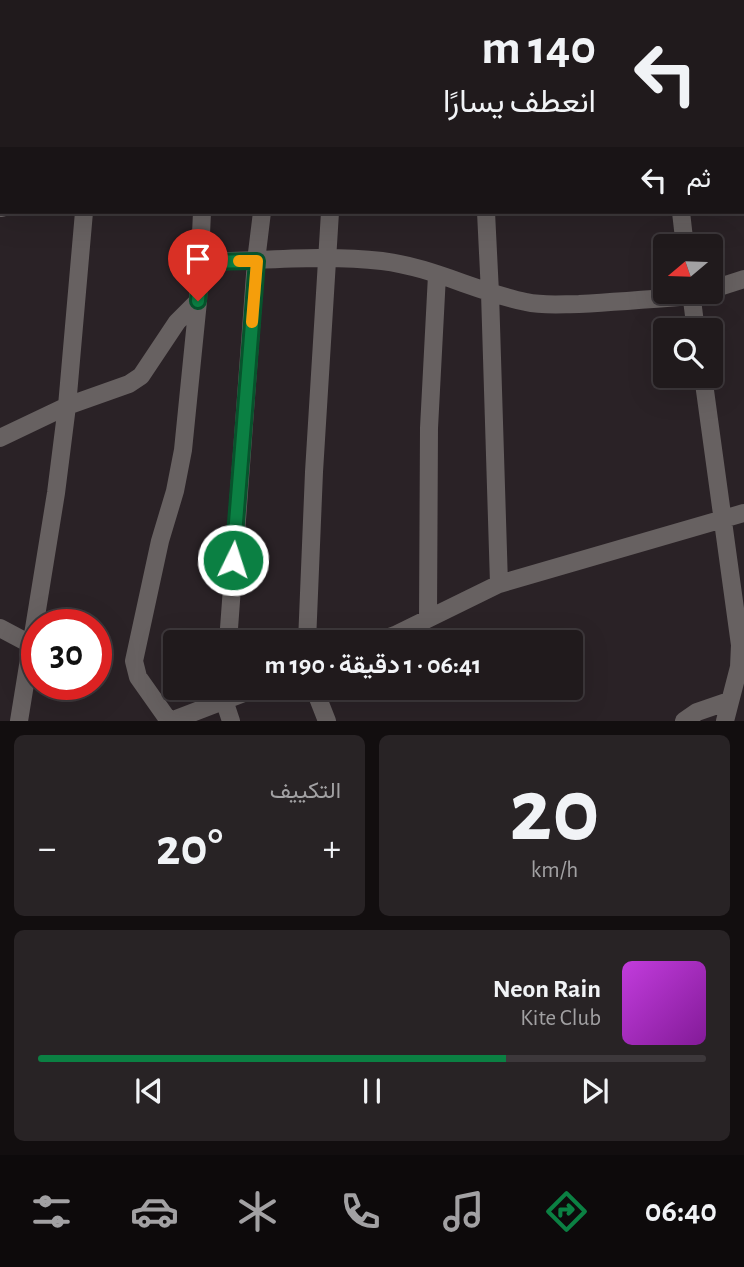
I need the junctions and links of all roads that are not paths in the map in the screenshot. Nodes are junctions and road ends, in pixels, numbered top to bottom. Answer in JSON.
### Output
{"nodes":[{"id":1,"x":84,"y":214,"type":"edge"},
{"id":2,"x":202,"y":214,"type":"edge"},
{"id":3,"x":262,"y":214,"type":"edge"},
{"id":4,"x":330,"y":214,"type":"edge"},
{"id":5,"x":486,"y":214,"type":"edge"},
{"id":6,"x":681,"y":214,"type":"edge"},
{"id":7,"x":684,"y":234,"type":"edge"},
{"id":8,"x":326,"y":258,"type":"junction"},
{"id":9,"x":257,"y":261,"type":"junction"},
{"id":10,"x":201,"y":262,"type":"junction"},
{"id":11,"x":437,"y":275,"type":"junction"},
{"id":12,"x":744,"y":279,"type":"edge"},
{"id":13,"x":723,"y":286,"type":"edge"},
{"id":14,"x":490,"y":293,"type":"junction"},
{"id":15,"x":653,"y":297,"type":"edge"},
{"id":16,"x":198,"y":301,"type":"junction"},
{"id":17,"x":705,"y":388,"type":"edge"},
{"id":18,"x":67,"y":405,"type":"junction"},
{"id":19,"x":0,"y":438,"type":"edge"},
{"id":20,"x":744,"y":513,"type":"edge"},
{"id":21,"x":723,"y":519,"type":"junction"},
{"id":22,"x":499,"y":584,"type":"junction"},
{"id":23,"x":38,"y":609,"type":"edge"},
{"id":24,"x":428,"y":618,"type":"junction"},
{"id":25,"x":0,"y":628,"type":"edge"},
{"id":26,"x":229,"y":630,"type":"edge"},
{"id":27,"x":307,"y":630,"type":"edge"},
{"id":28,"x":405,"y":630,"type":"edge"},
{"id":29,"x":21,"y":639,"type":"edge"},
{"id":30,"x":23,"y":700,"type":"edge"},
{"id":31,"x":212,"y":700,"type":"edge"},
{"id":32,"x":226,"y":700,"type":"edge"},
{"id":33,"x":319,"y":700,"type":"edge"},
{"id":34,"x":729,"y":701,"type":"junction"},
{"id":35,"x":19,"y":721,"type":"edge"},
{"id":36,"x":170,"y":721,"type":"edge"},
{"id":37,"x":231,"y":721,"type":"edge"},
{"id":38,"x":327,"y":721,"type":"edge"},
{"id":39,"x":684,"y":721,"type":"edge"},
{"id":40,"x":725,"y":721,"type":"edge"}],
"edges":[{"from":1,"to":18,"type":"street"},
{"from":2,"to":10,"type":"street"},
{"from":3,"to":9,"type":"street"},
{"from":4,"to":8,"type":"street"},
{"from":5,"to":14,"type":"street"},
{"from":6,"to":7,"type":"street"},
{"from":8,"to":9,"type":"street"},
{"from":8,"to":11,"type":"street"},
{"from":8,"to":27,"type":"street"},
{"from":9,"to":10,"type":"street"},
{"from":9,"to":26,"type":"street"},
{"from":10,"to":16,"type":"street"},
{"from":11,"to":14,"type":"street"},
{"from":11,"to":24,"type":"street"},
{"from":12,"to":13,"type":"street"},
{"from":14,"to":15,"type":"street"},
{"from":14,"to":22,"type":"street"},
{"from":16,"to":18,"type":"street"},
{"from":16,"to":36,"type":"street"},
{"from":17,"to":21,"type":"street"},
{"from":18,"to":19,"type":"street"},
{"from":18,"to":23,"type":"street"},
{"from":20,"to":21,"type":"street"},
{"from":21,"to":22,"type":"street"},
{"from":21,"to":34,"type":"street"},
{"from":22,"to":24,"type":"street"},
{"from":24,"to":28,"type":"street"},
{"from":25,"to":29,"type":"street"},
{"from":30,"to":35,"type":"street"},
{"from":31,"to":36,"type":"street"},
{"from":32,"to":37,"type":"street"},
{"from":33,"to":38,"type":"street"},
{"from":34,"to":39,"type":"street"},
{"from":34,"to":40,"type":"street"}]}
